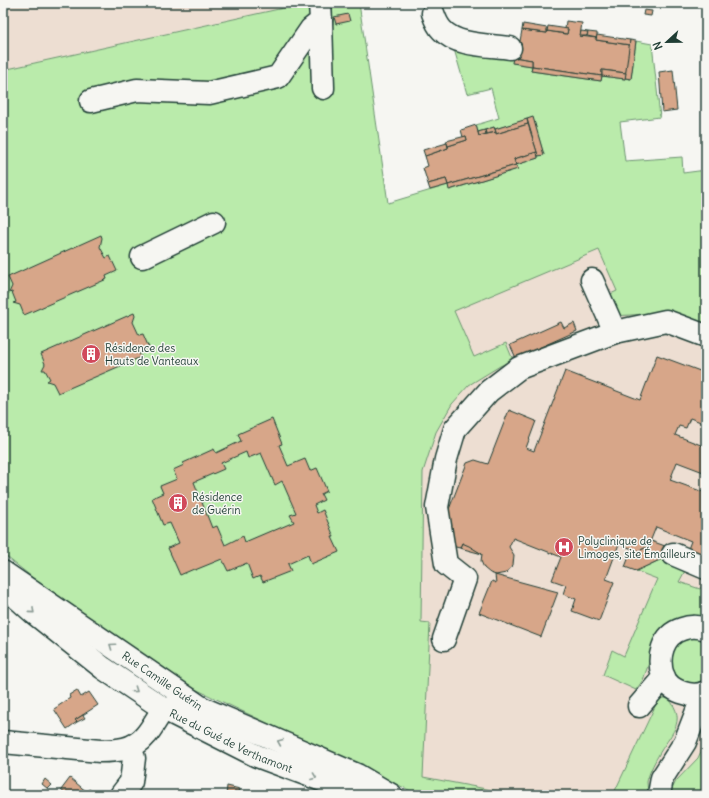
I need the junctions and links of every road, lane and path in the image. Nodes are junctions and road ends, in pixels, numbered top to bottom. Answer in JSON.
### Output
{"nodes":[{"id":1,"x":320,"y":12,"type":"edge"},
{"id":2,"x":433,"y":13,"type":"dead end"},
{"id":3,"x":510,"y":48,"type":"dead end"},
{"id":4,"x":323,"y":88,"type":"dead end"},
{"id":5,"x":91,"y":101,"type":"dead end"},
{"id":6,"x":214,"y":222,"type":"dead end"},
{"id":7,"x":142,"y":257,"type":"dead end"},
{"id":8,"x":592,"y":280,"type":"dead end"},
{"id":9,"x":615,"y":332,"type":"junction"},
{"id":10,"x":706,"y":336,"type":"edge"},
{"id":11,"x":673,"y":554,"type":"dead end"},
{"id":12,"x":706,"y":568,"type":"edge"},
{"id":13,"x":3,"y":572,"type":"edge"},
{"id":14,"x":3,"y":584,"type":"edge"},
{"id":15,"x":706,"y":629,"type":"edge"},
{"id":16,"x":444,"y":638,"type":"dead end"},
{"id":17,"x":664,"y":676,"type":"junction"},
{"id":18,"x":705,"y":693,"type":"edge"},
{"id":19,"x":639,"y":706,"type":"dead end"},
{"id":20,"x":202,"y":708,"type":"junction"},
{"id":21,"x":164,"y":709,"type":"junction"},
{"id":22,"x":3,"y":742,"type":"edge"},
{"id":23,"x":129,"y":748,"type":"junction"},
{"id":24,"x":121,"y":795,"type":"edge"},
{"id":25,"x":379,"y":795,"type":"edge"},
{"id":26,"x":391,"y":795,"type":"edge"},
{"id":27,"x":659,"y":795,"type":"edge"}],
"edges":[{"from":1,"to":4,"type":"main road"},
{"from":1,"to":5,"type":"main road"},
{"from":2,"to":3,"type":"main road"},
{"from":6,"to":7,"type":"main road"},
{"from":8,"to":9,"type":"main road"},
{"from":9,"to":10,"type":"main road"},
{"from":9,"to":16,"type":"main road"},
{"from":11,"to":12,"type":"main road"},
{"from":20,"to":13,"type":"main road","name":"Rue Camille Guérin","one_way":true},
{"from":14,"to":21,"type":"main road","name":"Rue Camille Guérin","one_way":true},
{"from":15,"to":17,"type":"main road"},
{"from":17,"to":18,"type":"main road"},
{"from":17,"to":19,"type":"main road"},
{"from":18,"to":27,"type":"main road"},
{"from":20,"to":21,"type":"main road","name":"Rue Camille Guérin"},
{"from":26,"to":20,"type":"main road","name":"Rue du Gué de Verthamont","one_way":true},
{"from":21,"to":23,"type":"main road","name":"Rue du Gué de Verthamont"},
{"from":21,"to":25,"type":"main road","name":"Rue du Gué de Verthamont","one_way":true},
{"from":22,"to":23,"type":"main road","name":"Rue du Gué de Verthamont"},
{"from":23,"to":24,"type":"main road"}]}
